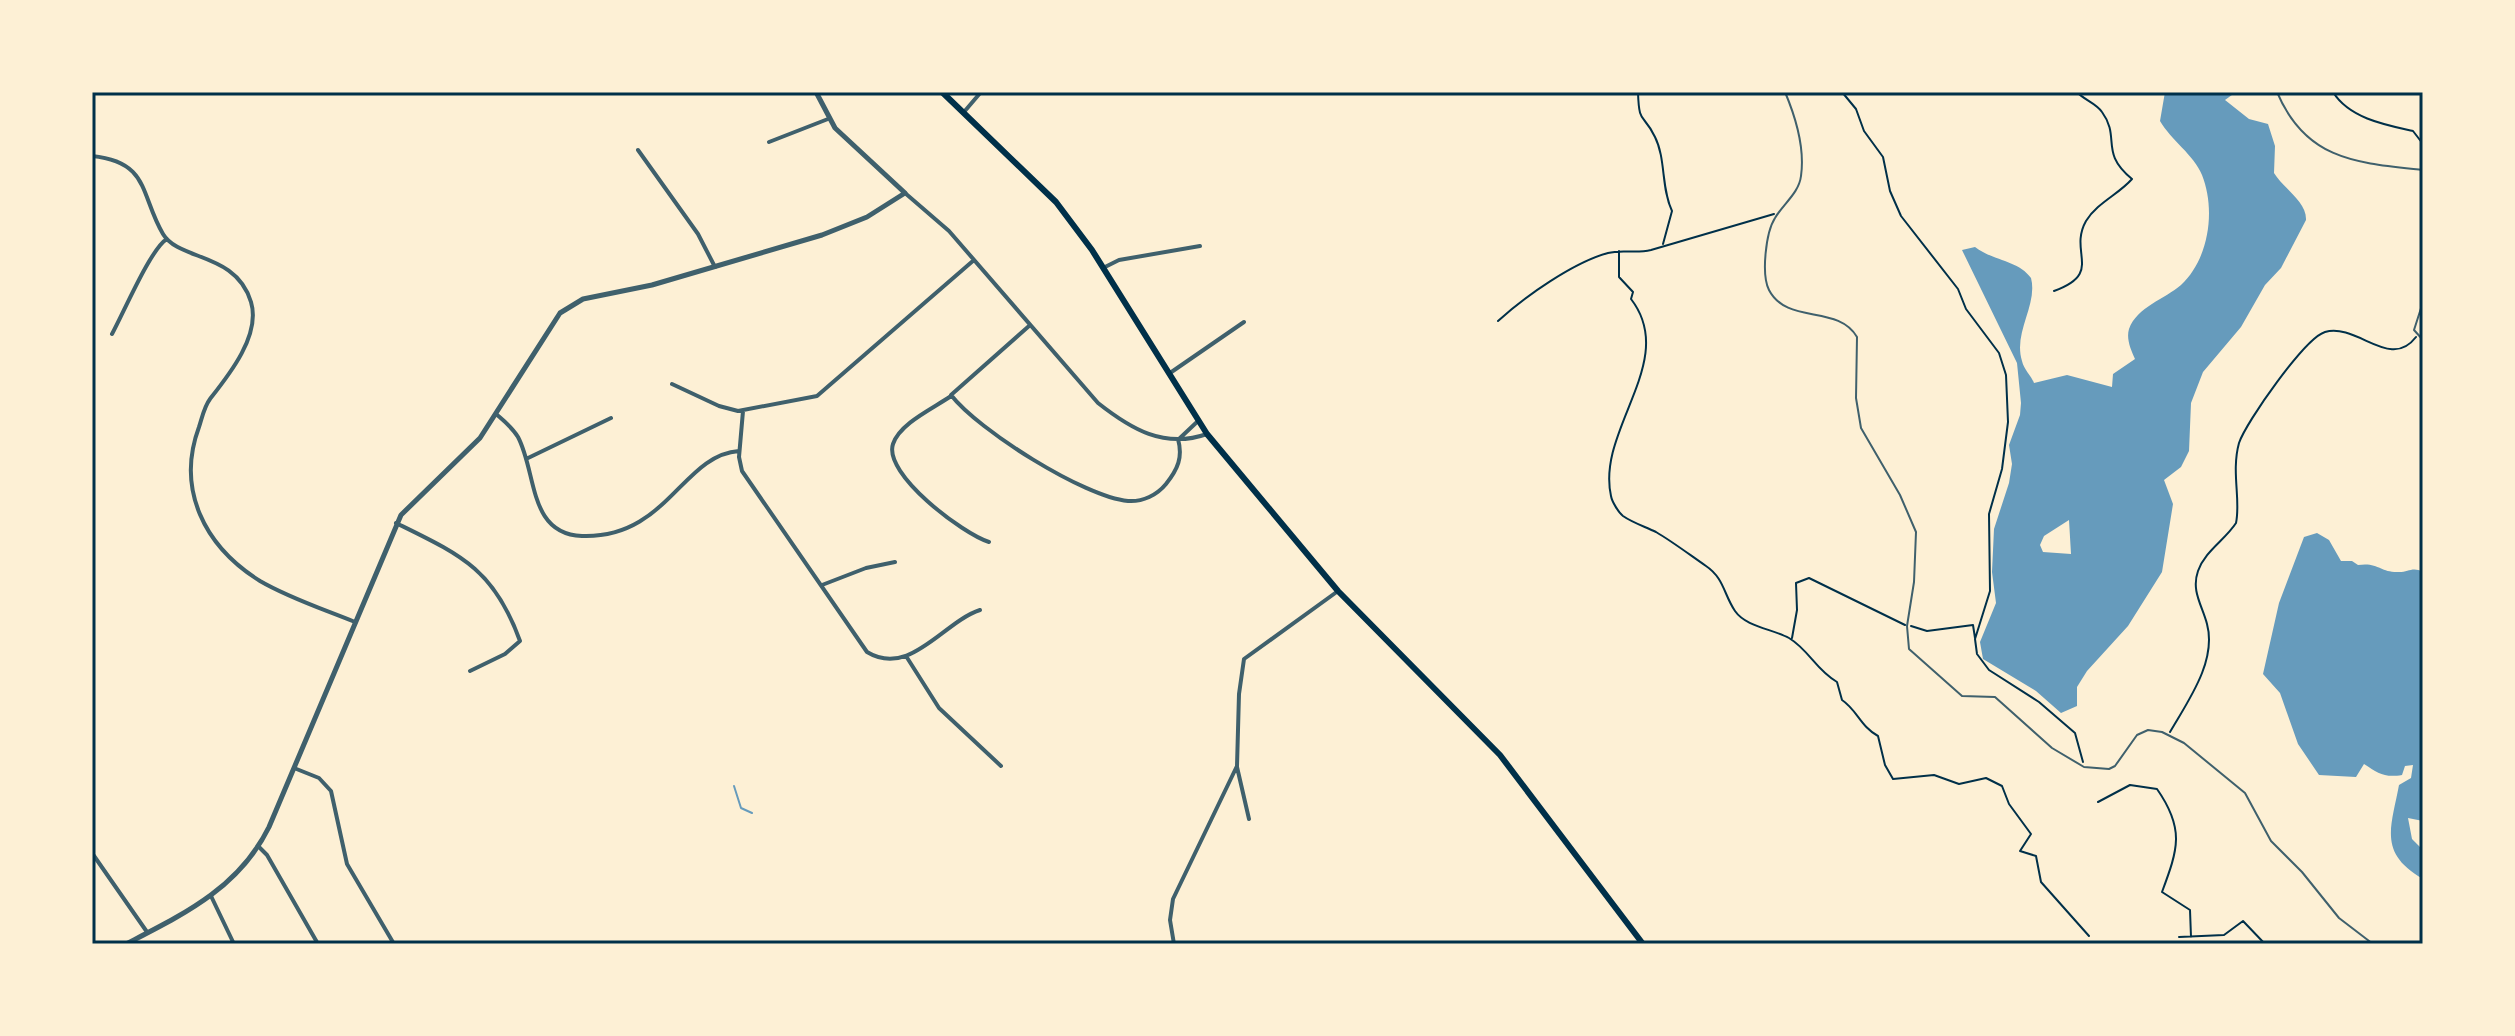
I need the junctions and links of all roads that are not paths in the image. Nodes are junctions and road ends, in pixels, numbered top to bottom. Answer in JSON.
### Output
{"nodes":[{"id":1,"x":816,"y":92,"type":"edge"},
{"id":2,"x":942,"y":92,"type":"edge"},
{"id":3,"x":981,"y":92,"type":"edge"},
{"id":4,"x":1785,"y":92,"type":"edge"},
{"id":5,"x":2277,"y":92,"type":"edge"},
{"id":6,"x":964,"y":112,"type":"junction"},
{"id":7,"x":828,"y":119,"type":"junction"},
{"id":8,"x":769,"y":142,"type":"dead end"},
{"id":9,"x":638,"y":150,"type":"dead end"},
{"id":10,"x":92,"y":156,"type":"edge"},
{"id":11,"x":2423,"y":170,"type":"edge"},
{"id":12,"x":905,"y":193,"type":"junction"},
{"id":13,"x":167,"y":239,"type":"junction"},
{"id":14,"x":1200,"y":246,"type":"dead end"},
{"id":15,"x":974,"y":260,"type":"junction"},
{"id":16,"x":715,"y":267,"type":"junction"},
{"id":17,"x":1103,"y":268,"type":"junction"},
{"id":18,"x":2423,"y":302,"type":"edge"},
{"id":19,"x":1244,"y":322,"type":"dead end"},
{"id":20,"x":1029,"y":326,"type":"junction"},
{"id":21,"x":112,"y":334,"type":"dead end"},
{"id":22,"x":2423,"y":340,"type":"edge"},
{"id":23,"x":1169,"y":375,"type":"junction"},
{"id":24,"x":672,"y":384,"type":"dead end"},
{"id":25,"x":951,"y":395,"type":"junction"},
{"id":26,"x":743,"y":411,"type":"junction"},
{"id":27,"x":496,"y":414,"type":"junction"},
{"id":28,"x":611,"y":418,"type":"dead end"},
{"id":29,"x":1198,"y":421,"type":"junction"},
{"id":30,"x":1207,"y":434,"type":"junction"},
{"id":31,"x":1178,"y":439,"type":"junction"},
{"id":32,"x":739,"y":451,"type":"junction"},
{"id":33,"x":526,"y":459,"type":"junction"},
{"id":34,"x":396,"y":523,"type":"junction"},
{"id":35,"x":989,"y":542,"type":"dead end"},
{"id":36,"x":895,"y":562,"type":"dead end"},
{"id":37,"x":822,"y":585,"type":"junction"},
{"id":38,"x":1338,"y":591,"type":"junction"},
{"id":39,"x":980,"y":610,"type":"dead end"},
{"id":40,"x":355,"y":622,"type":"junction"},
{"id":41,"x":906,"y":656,"type":"junction"},
{"id":42,"x":470,"y":671,"type":"dead end"},
{"id":43,"x":1001,"y":766,"type":"dead end"},
{"id":44,"x":1237,"y":766,"type":"junction"},
{"id":45,"x":294,"y":768,"type":"junction"},
{"id":46,"x":1249,"y":819,"type":"dead end"},
{"id":47,"x":259,"y":847,"type":"junction"},
{"id":48,"x":92,"y":853,"type":"edge"},
{"id":49,"x":211,"y":896,"type":"junction"},
{"id":50,"x":147,"y":932,"type":"junction"},
{"id":51,"x":126,"y":944,"type":"edge"},
{"id":52,"x":234,"y":944,"type":"edge"},
{"id":53,"x":318,"y":944,"type":"edge"},
{"id":54,"x":394,"y":944,"type":"edge"},
{"id":55,"x":1174,"y":944,"type":"edge"},
{"id":56,"x":1643,"y":944,"type":"edge"},
{"id":57,"x":2373,"y":944,"type":"edge"}],
"edges":[{"from":1,"to":7,"type":"street"},
{"from":2,"to":6,"type":"main road"},
{"from":3,"to":6,"type":"street"},
{"from":4,"to":57,"type":"lane"},
{"from":5,"to":11,"type":"lane"},
{"from":6,"to":17,"type":"main road"},
{"from":7,"to":8,"type":"street"},
{"from":7,"to":12,"type":"street"},
{"from":9,"to":16,"type":"street"},
{"from":10,"to":13,"type":"street"},
{"from":12,"to":15,"type":"street"},
{"from":12,"to":16,"type":"street"},
{"from":13,"to":21,"type":"street"},
{"from":13,"to":40,"type":"street"},
{"from":14,"to":17,"type":"street"},
{"from":15,"to":20,"type":"street"},
{"from":15,"to":26,"type":"street"},
{"from":16,"to":27,"type":"street"},
{"from":17,"to":23,"type":"main road"},
{"from":18,"to":22,"type":"lane"},
{"from":19,"to":23,"type":"street"},
{"from":20,"to":25,"type":"street"},
{"from":20,"to":31,"type":"street"},
{"from":23,"to":29,"type":"main road"},
{"from":24,"to":26,"type":"street"},
{"from":25,"to":31,"type":"street"},
{"from":25,"to":35,"type":"street"},
{"from":26,"to":32,"type":"street"},
{"from":27,"to":33,"type":"street"},
{"from":27,"to":34,"type":"street"},
{"from":28,"to":33,"type":"street"},
{"from":29,"to":30,"type":"main road"},
{"from":29,"to":31,"type":"street"},
{"from":30,"to":31,"type":"street"},
{"from":30,"to":38,"type":"main road"},
{"from":32,"to":33,"type":"street"},
{"from":32,"to":37,"type":"street"},
{"from":34,"to":40,"type":"street"},
{"from":34,"to":42,"type":"street"},
{"from":36,"to":37,"type":"street"},
{"from":37,"to":41,"type":"street"},
{"from":38,"to":44,"type":"street"},
{"from":38,"to":56,"type":"main road"},
{"from":39,"to":41,"type":"street"},
{"from":40,"to":45,"type":"street"},
{"from":41,"to":43,"type":"street"},
{"from":44,"to":46,"type":"street"},
{"from":44,"to":55,"type":"street"},
{"from":45,"to":47,"type":"street"},
{"from":45,"to":54,"type":"street"},
{"from":47,"to":49,"type":"street"},
{"from":47,"to":53,"type":"street"},
{"from":48,"to":50,"type":"street"},
{"from":49,"to":50,"type":"street"},
{"from":49,"to":52,"type":"street"},
{"from":50,"to":51,"type":"street"}]}
